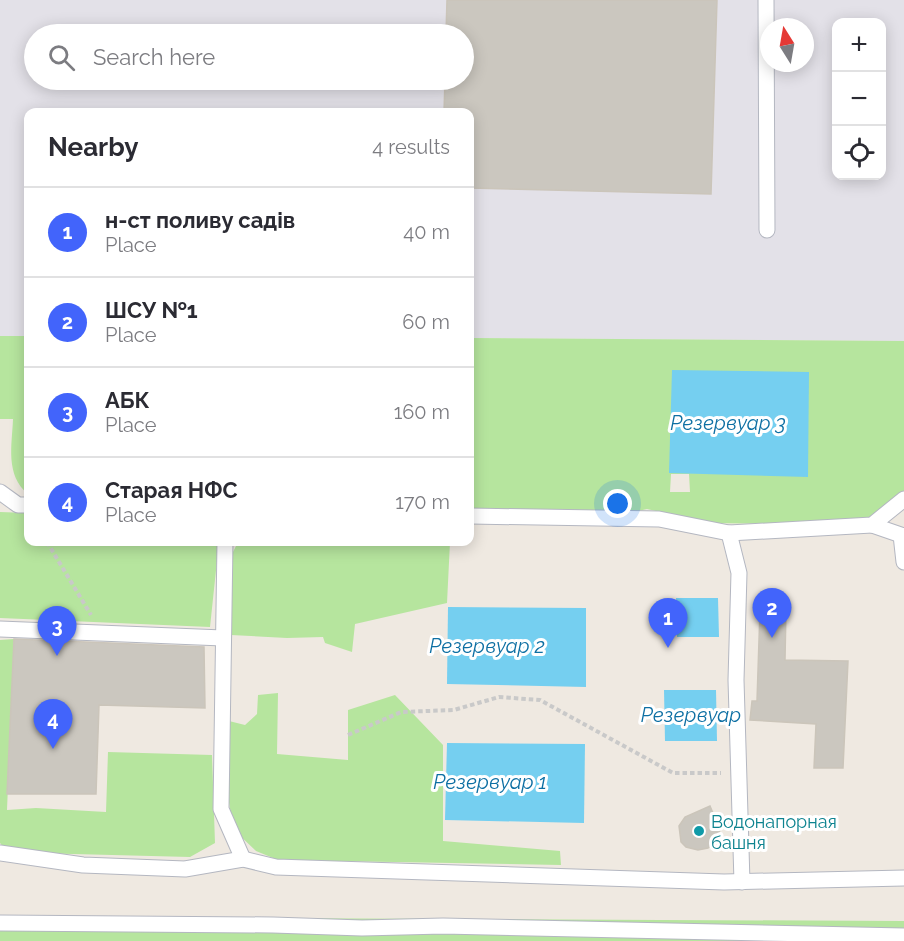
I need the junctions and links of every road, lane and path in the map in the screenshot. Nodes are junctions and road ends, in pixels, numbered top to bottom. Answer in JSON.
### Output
{"nodes":[{"id":1,"x":766,"y":0,"type":"edge"},
{"id":2,"x":767,"y":230,"type":"dead end"},
{"id":3,"x":0,"y":492,"type":"edge"},
{"id":4,"x":904,"y":499,"type":"edge"},
{"id":5,"x":24,"y":505,"type":"edge"},
{"id":6,"x":474,"y":516,"type":"edge"},
{"id":7,"x":872,"y":525,"type":"junction"},
{"id":8,"x":729,"y":533,"type":"junction"},
{"id":9,"x":49,"y":546,"type":"edge"},
{"id":10,"x":225,"y":546,"type":"edge"},
{"id":11,"x":904,"y":562,"type":"edge"},
{"id":12,"x":96,"y":623,"type":"dead end"},
{"id":13,"x":0,"y":629,"type":"edge"},
{"id":14,"x":223,"y":638,"type":"junction"},
{"id":15,"x":348,"y":735,"type":"dead end"},
{"id":16,"x":739,"y":774,"type":"junction"},
{"id":17,"x":0,"y":853,"type":"edge"},
{"id":18,"x":243,"y":859,"type":"junction"},
{"id":19,"x":904,"y":878,"type":"edge"},
{"id":20,"x":742,"y":882,"type":"junction"},
{"id":21,"x":0,"y":922,"type":"edge"},
{"id":22,"x":362,"y":934,"type":"edge"},
{"id":23,"x":904,"y":936,"type":"edge"}],
"edges":[{"from":1,"to":2,"type":"lane"},
{"from":3,"to":5,"type":"lane"},
{"from":4,"to":7,"type":"lane"},
{"from":6,"to":8,"type":"lane"},
{"from":7,"to":8,"type":"lane"},
{"from":7,"to":11,"type":"lane"},
{"from":8,"to":16,"type":"lane"},
{"from":9,"to":12,"type":"path"},
{"from":10,"to":14,"type":"lane"},
{"from":13,"to":14,"type":"lane"},
{"from":14,"to":18,"type":"lane"},
{"from":15,"to":16,"type":"path"},
{"from":16,"to":20,"type":"lane"},
{"from":17,"to":18,"type":"lane"},
{"from":18,"to":20,"type":"lane"},
{"from":19,"to":20,"type":"lane"},
{"from":21,"to":22,"type":"lane"},
{"from":22,"to":23,"type":"lane"}]}
